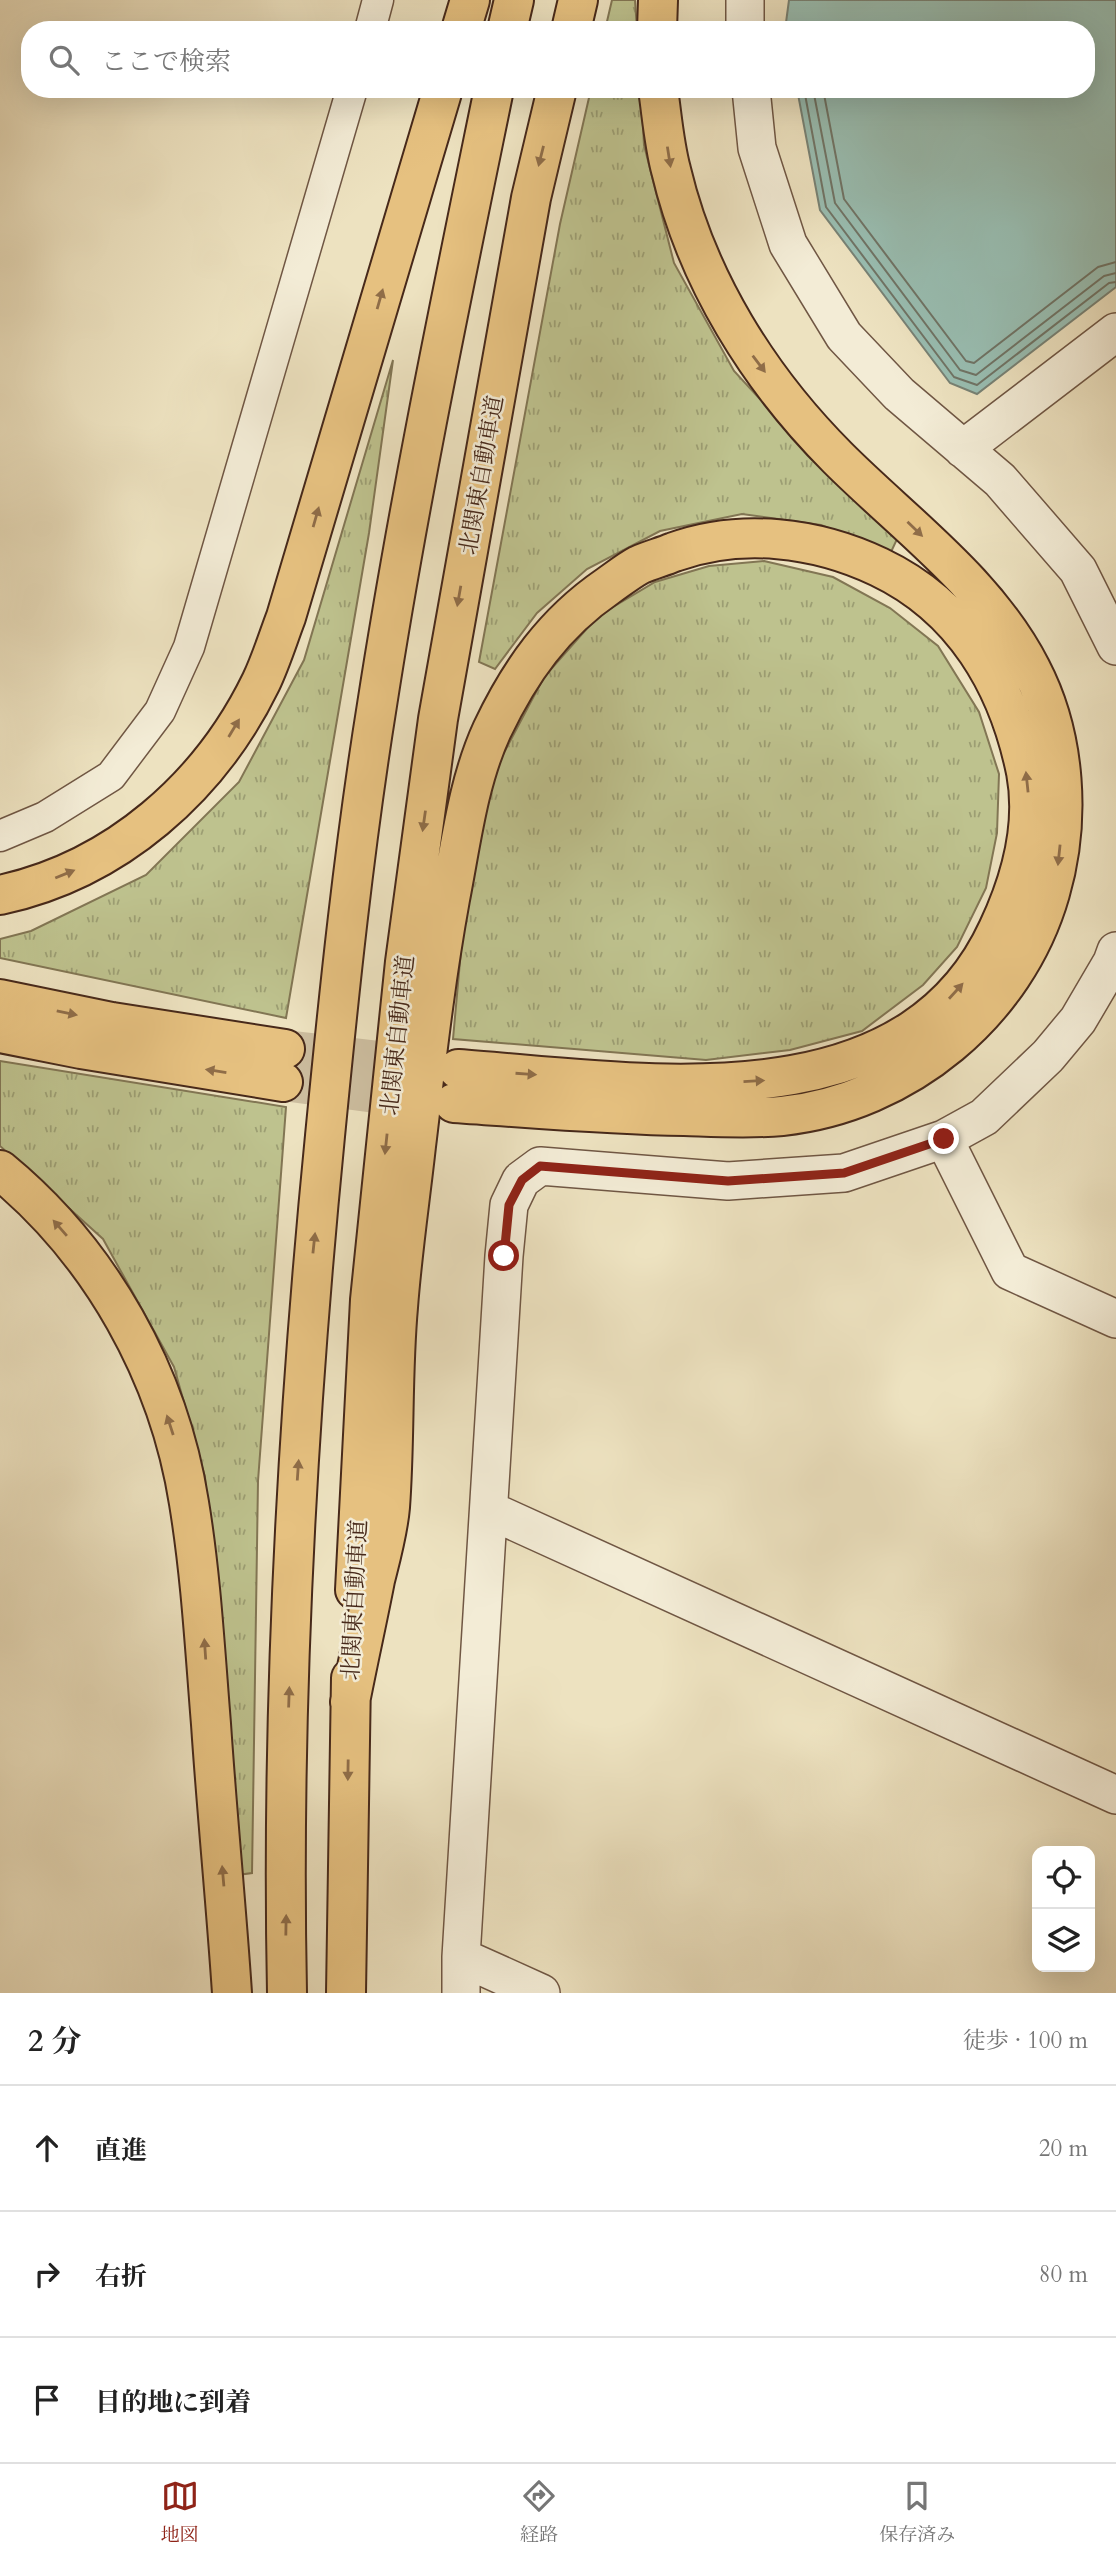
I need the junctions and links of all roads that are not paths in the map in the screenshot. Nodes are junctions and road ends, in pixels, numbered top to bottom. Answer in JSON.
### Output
{"nodes":[{"id":1,"x":378,"y":0,"type":"edge"},
{"id":2,"x":470,"y":0,"type":"edge"},
{"id":3,"x":514,"y":0,"type":"edge"},
{"id":4,"x":578,"y":0,"type":"edge"},
{"id":5,"x":658,"y":0,"type":"edge"},
{"id":6,"x":745,"y":0,"type":"edge"},
{"id":7,"x":372,"y":21,"type":"edge"},
{"id":8,"x":464,"y":21,"type":"edge"},
{"id":9,"x":509,"y":21,"type":"edge"},
{"id":10,"x":573,"y":21,"type":"edge"},
{"id":11,"x":657,"y":21,"type":"edge"},
{"id":12,"x":745,"y":21,"type":"edge"},
{"id":13,"x":349,"y":98,"type":"edge"},
{"id":14,"x":440,"y":98,"type":"edge"},
{"id":15,"x":492,"y":98,"type":"edge"},
{"id":16,"x":555,"y":98,"type":"edge"},
{"id":17,"x":659,"y":98,"type":"edge"},
{"id":18,"x":752,"y":98,"type":"edge"},
{"id":19,"x":1116,"y":332,"type":"edge"},
{"id":20,"x":963,"y":449,"type":"junction"},
{"id":21,"x":1116,"y":646,"type":"edge"},
{"id":22,"x":0,"y":836,"type":"edge"},
{"id":23,"x":0,"y":895,"type":"edge"},
{"id":24,"x":1116,"y":950,"type":"edge"},
{"id":25,"x":0,"y":999,"type":"edge"},
{"id":26,"x":0,"y":1033,"type":"edge"},
{"id":27,"x":944,"y":1139,"type":"junction"},
{"id":28,"x":0,"y":1170,"type":"edge"},
{"id":29,"x":1116,"y":1319,"type":"edge"},
{"id":30,"x":489,"y":1510,"type":"junction"},
{"id":31,"x":350,"y":1702,"type":"junction"},
{"id":32,"x":1116,"y":1795,"type":"edge"},
{"id":33,"x":461,"y":1957,"type":"junction"},
{"id":34,"x":232,"y":1993,"type":"edge"},
{"id":35,"x":288,"y":1993,"type":"edge"},
{"id":36,"x":346,"y":1993,"type":"edge"},
{"id":37,"x":461,"y":1993,"type":"edge"},
{"id":38,"x":541,"y":1993,"type":"edge"}],
"edges":[{"from":1,"to":7,"type":"street"},
{"from":2,"to":8,"type":"highway"},
{"from":3,"to":9,"type":"highway"},
{"from":4,"to":10,"type":"highway"},
{"from":5,"to":11,"type":"highway"},
{"from":6,"to":12,"type":"street"},
{"from":13,"to":22,"type":"street"},
{"from":23,"to":14,"type":"highway","one_way":true},
{"from":35,"to":15,"type":"highway","one_way":true},
{"from":16,"to":31,"type":"highway","name":"北関東自動車道","one_way":true},
{"from":17,"to":31,"type":"highway","one_way":true},
{"from":18,"to":20,"type":"street"},
{"from":19,"to":20,"type":"street"},
{"from":20,"to":21,"type":"street"},
{"from":24,"to":27,"type":"street"},
{"from":25,"to":26,"type":"highway","one_way":true},
{"from":27,"to":29,"type":"street"},
{"from":27,"to":30,"type":"street"},
{"from":34,"to":28,"type":"highway","one_way":true},
{"from":30,"to":32,"type":"street"},
{"from":30,"to":33,"type":"street"},
{"from":31,"to":36,"type":"highway","name":"北関東自動車道","one_way":true},
{"from":33,"to":37,"type":"street"},
{"from":33,"to":38,"type":"street"}]}
